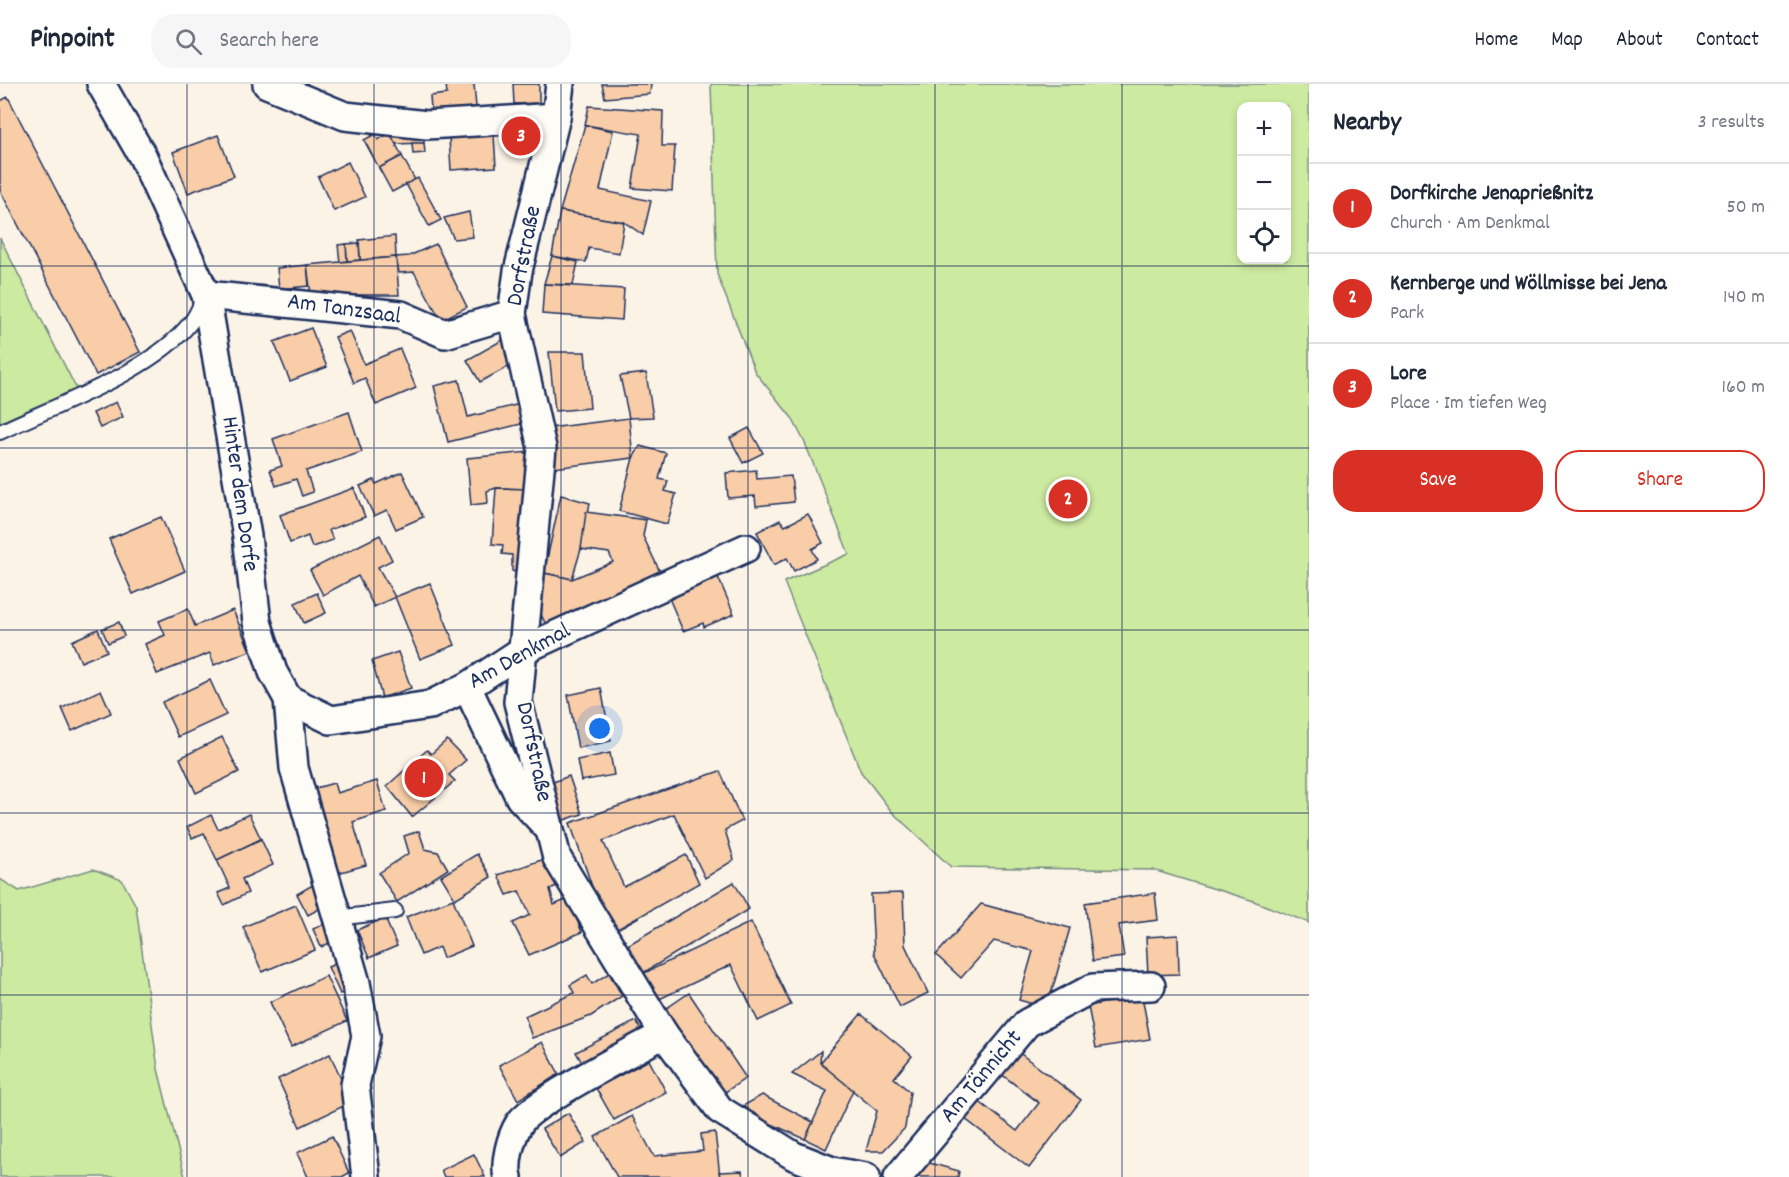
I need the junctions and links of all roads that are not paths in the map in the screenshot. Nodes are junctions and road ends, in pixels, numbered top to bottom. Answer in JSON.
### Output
{"nodes":[{"id":1,"x":101,"y":84,"type":"edge"},
{"id":2,"x":267,"y":84,"type":"edge"},
{"id":3,"x":560,"y":84,"type":"edge"},
{"id":4,"x":556,"y":117,"type":"junction"},
{"id":5,"x":206,"y":295,"type":"junction"},
{"id":6,"x":512,"y":314,"type":"junction"},
{"id":7,"x":0,"y":432,"type":"edge"},
{"id":8,"x":746,"y":549,"type":"dead end"},
{"id":9,"x":523,"y":650,"type":"junction"},
{"id":10,"x":467,"y":687,"type":"junction"},
{"id":11,"x":288,"y":699,"type":"junction"},
{"id":12,"x":550,"y":830,"type":"junction"},
{"id":13,"x":395,"y":911,"type":"dead end"},
{"id":14,"x":337,"y":918,"type":"junction"},
{"id":15,"x":1151,"y":986,"type":"dead end"},
{"id":16,"x":664,"y":1034,"type":"junction"},
{"id":17,"x":366,"y":1177,"type":"edge"},
{"id":18,"x":508,"y":1177,"type":"edge"},
{"id":19,"x":866,"y":1177,"type":"edge"},
{"id":20,"x":898,"y":1177,"type":"edge"}],
"edges":[{"from":1,"to":5,"type":"street","name":"Hinter dem Dorfe"},
{"from":2,"to":4,"type":"street"},
{"from":3,"to":4,"type":"street","name":"Dorfstraße"},
{"from":4,"to":6,"type":"street","name":"Dorfstraße"},
{"from":5,"to":6,"type":"street","name":"Am Tanzsaal"},
{"from":5,"to":7,"type":"lane"},
{"from":5,"to":11,"type":"street","name":"Hinter dem Dorfe"},
{"from":6,"to":9,"type":"street","name":"Dorfstraße"},
{"from":8,"to":9,"type":"street","name":"Am Denkmal"},
{"from":9,"to":10,"type":"street","name":"Am Denkmal"},
{"from":9,"to":12,"type":"street","name":"Dorfstraße"},
{"from":10,"to":11,"type":"street","name":"Am Denkmal"},
{"from":10,"to":12,"type":"street"},
{"from":11,"to":14,"type":"street","name":"Hinter dem Dorfe"},
{"from":12,"to":16,"type":"street","name":"Dorfstraße"},
{"from":13,"to":14,"type":"lane"},
{"from":14,"to":17,"type":"street","name":"Hinter dem Dorfe"},
{"from":15,"to":20,"type":"street","name":"Am Tännicht"},
{"from":16,"to":18,"type":"street"},
{"from":16,"to":19,"type":"street","name":"Dorfstraße"}]}
